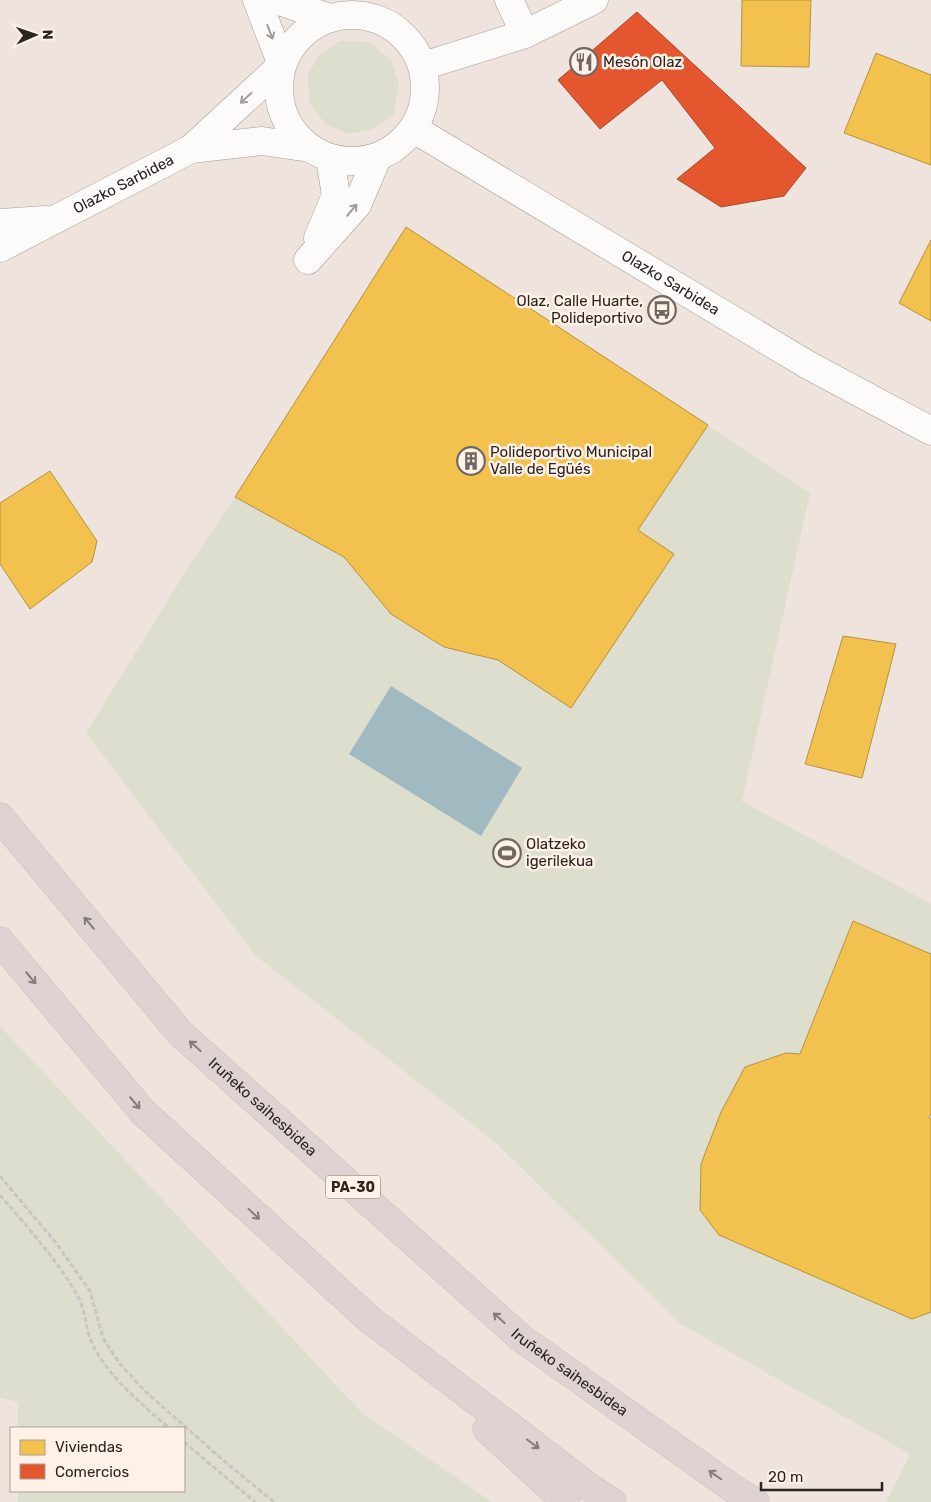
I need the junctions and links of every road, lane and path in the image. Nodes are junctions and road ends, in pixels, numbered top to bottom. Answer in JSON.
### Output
{"nodes":[{"id":1,"x":257,"y":0,"type":"edge"},
{"id":2,"x":276,"y":0,"type":"edge"},
{"id":3,"x":509,"y":0,"type":"edge"},
{"id":4,"x":594,"y":0,"type":"edge"},
{"id":5,"x":330,"y":18,"type":"junction"},
{"id":6,"x":525,"y":34,"type":"junction"},
{"id":7,"x":282,"y":65,"type":"junction"},
{"id":8,"x":423,"y":66,"type":"junction"},
{"id":9,"x":414,"y":129,"type":"junction"},
{"id":10,"x":191,"y":149,"type":"junction"},
{"id":11,"x":320,"y":154,"type":"junction"},
{"id":12,"x":377,"y":158,"type":"junction"},
{"id":13,"x":56,"y":219,"type":"junction"},
{"id":14,"x":0,"y":223,"type":"edge"},
{"id":15,"x":0,"y":248,"type":"edge"},
{"id":16,"x":931,"y":431,"type":"edge"},
{"id":17,"x":0,"y":817,"type":"edge"},
{"id":18,"x":0,"y":941,"type":"edge"},
{"id":19,"x":0,"y":1176,"type":"edge"},
{"id":20,"x":0,"y":1195,"type":"edge"},
{"id":21,"x":369,"y":1319,"type":"junction"},
{"id":22,"x":167,"y":1427,"type":"edge"},
{"id":23,"x":185,"y":1443,"type":"edge"},
{"id":24,"x":255,"y":1502,"type":"edge"},
{"id":25,"x":274,"y":1502,"type":"edge"},
{"id":26,"x":566,"y":1502,"type":"edge"},
{"id":27,"x":612,"y":1502,"type":"edge"},
{"id":28,"x":755,"y":1502,"type":"edge"}],
"edges":[{"from":1,"to":7,"type":"street","one_way":true},
{"from":2,"to":5,"type":"street"},
{"from":3,"to":6,"type":"street"},
{"from":4,"to":6,"type":"street"},
{"from":5,"to":7,"type":"street"},
{"from":5,"to":8,"type":"street"},
{"from":6,"to":8,"type":"street"},
{"from":7,"to":10,"type":"street","name":"Olazko Sarbidea","one_way":true},
{"from":7,"to":11,"type":"street"},
{"from":8,"to":9,"type":"street"},
{"from":9,"to":12,"type":"street"},
{"from":9,"to":16,"type":"street","name":"Olazko Sarbidea"},
{"from":10,"to":11,"type":"street","name":"Olazko Sarbidea"},
{"from":10,"to":13,"type":"street","name":"Olazko Sarbidea"},
{"from":11,"to":12,"type":"street"},
{"from":11,"to":12,"type":"street","one_way":true},
{"from":13,"to":14,"type":"street","name":"Olazko Sarbidea"},
{"from":13,"to":15,"type":"street","name":"Olazko Sarbidea"},
{"from":28,"to":17,"type":"highway","name":"Iruñeko saihesbidea","number":"PA-30","one_way":true},
{"from":18,"to":21,"type":"highway","one_way":true},
{"from":19,"to":25,"type":"path"},
{"from":20,"to":22,"type":"path"},
{"from":21,"to":26,"type":"highway"},
{"from":21,"to":27,"type":"highway","one_way":true},
{"from":23,"to":24,"type":"path"}]}
